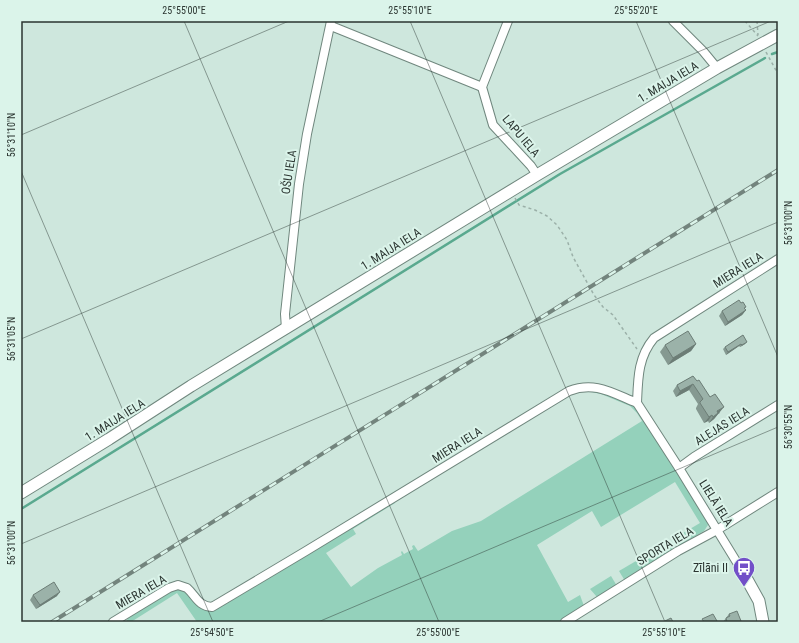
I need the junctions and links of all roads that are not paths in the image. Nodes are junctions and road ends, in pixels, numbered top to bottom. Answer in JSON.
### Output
{"nodes":[{"id":1,"x":508,"y":21,"type":"edge"},
{"id":2,"x":673,"y":21,"type":"edge"},
{"id":3,"x":331,"y":23,"type":"edge"},
{"id":4,"x":778,"y":35,"type":"edge"},
{"id":5,"x":717,"y":68,"type":"junction"},
{"id":6,"x":482,"y":87,"type":"junction"},
{"id":7,"x":537,"y":175,"type":"junction"},
{"id":8,"x":778,"y":259,"type":"edge"},
{"id":9,"x":286,"y":329,"type":"junction"},
{"id":10,"x":637,"y":403,"type":"junction"},
{"id":11,"x":778,"y":405,"type":"edge"},
{"id":12,"x":680,"y":468,"type":"junction"},
{"id":13,"x":778,"y":492,"type":"edge"},
{"id":14,"x":21,"y":493,"type":"edge"},
{"id":15,"x":718,"y":530,"type":"junction"},
{"id":16,"x":744,"y":574,"type":"joint"},
{"id":17,"x":569,"y":621,"type":"edge"},
{"id":18,"x":113,"y":622,"type":"edge"},
{"id":19,"x":763,"y":622,"type":"edge"}],
"edges":[{"from":1,"to":6,"type":"street"},
{"from":2,"to":5,"type":"street"},
{"from":3,"to":6,"type":"street"},
{"from":3,"to":9,"type":"street","name":"OŠU IELA"},
{"from":4,"to":5,"type":"street","name":"1. MAIJA IELA"},
{"from":5,"to":7,"type":"street","name":"1. MAIJA IELA"},
{"from":6,"to":7,"type":"street","name":"LAPU IELA"},
{"from":7,"to":9,"type":"street","name":"1. MAIJA IELA"},
{"from":8,"to":10,"type":"street","name":"MIERA IELA"},
{"from":9,"to":14,"type":"street","name":"1. MAIJA IELA"},
{"from":10,"to":12,"type":"street","name":"LIELĀ IELA"},
{"from":10,"to":18,"type":"street","name":"MIERA IELA"},
{"from":11,"to":12,"type":"street","name":"ALEJAS IELA"},
{"from":12,"to":15,"type":"street","name":"LIELĀ IELA"},
{"from":13,"to":15,"type":"street","name":"SPORTA IELA"},
{"from":15,"to":16,"type":"street","name":"LIELĀ IELA"},
{"from":15,"to":17,"type":"street","name":"SPORTA IELA"},
{"from":16,"to":19,"type":"street","name":"LIELĀ IELA"}]}
